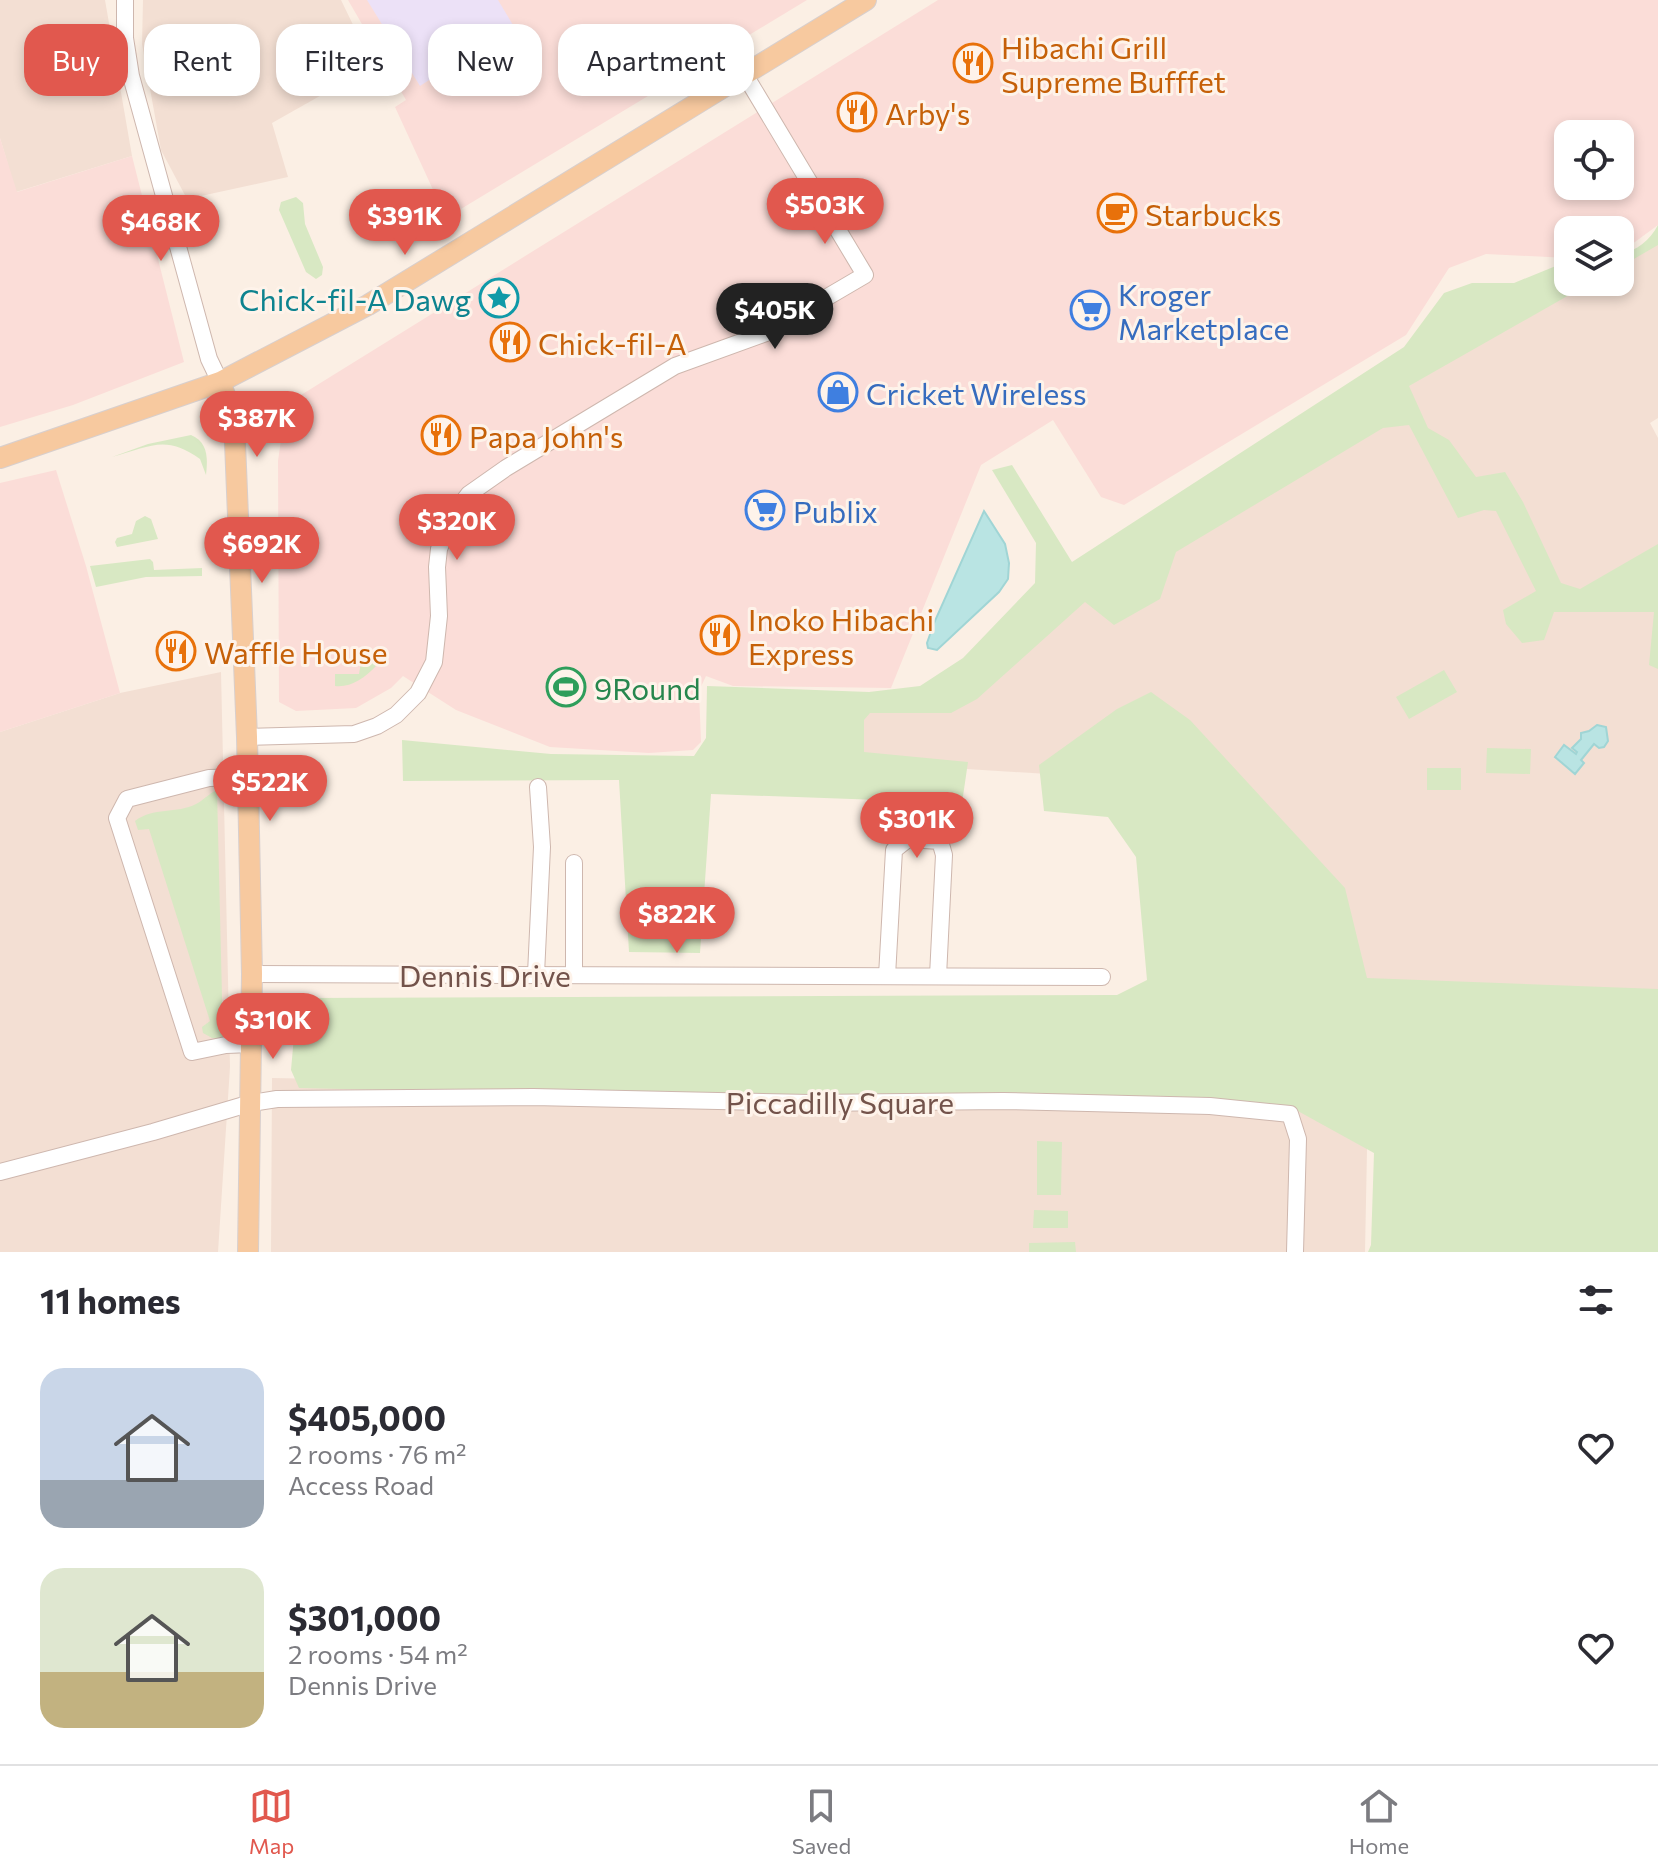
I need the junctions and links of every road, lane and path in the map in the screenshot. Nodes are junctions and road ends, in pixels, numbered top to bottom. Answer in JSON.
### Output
{"nodes":[{"id":1,"x":125,"y":0,"type":"edge"},
{"id":2,"x":866,"y":0,"type":"edge"},
{"id":3,"x":754,"y":69,"type":"edge"},
{"id":4,"x":754,"y":90,"type":"edge"},
{"id":5,"x":711,"y":96,"type":"edge"},
{"id":6,"x":220,"y":382,"type":"junction"},
{"id":7,"x":0,"y":458,"type":"edge"},
{"id":8,"x":247,"y":737,"type":"junction"},
{"id":9,"x":246,"y":777,"type":"junction"},
{"id":10,"x":538,"y":787,"type":"dead end"},
{"id":11,"x":574,"y":863,"type":"dead end"},
{"id":12,"x":252,"y":974,"type":"junction"},
{"id":13,"x":536,"y":974,"type":"junction"},
{"id":14,"x":574,"y":974,"type":"junction"},
{"id":15,"x":887,"y":976,"type":"junction"},
{"id":16,"x":938,"y":976,"type":"junction"},
{"id":17,"x":1102,"y":977,"type":"dead end"},
{"id":18,"x":251,"y":1044,"type":"junction"},
{"id":19,"x":251,"y":1103,"type":"junction"},
{"id":20,"x":0,"y":1172,"type":"edge"},
{"id":21,"x":248,"y":1252,"type":"edge"},
{"id":22,"x":1295,"y":1252,"type":"edge"}],
"edges":[{"from":1,"to":6,"type":"street"},
{"from":2,"to":3,"type":"main road"},
{"from":4,"to":8,"type":"street"},
{"from":5,"to":6,"type":"main road"},
{"from":6,"to":7,"type":"main road"},
{"from":6,"to":8,"type":"main road"},
{"from":8,"to":9,"type":"main road"},
{"from":9,"to":12,"type":"main road"},
{"from":9,"to":18,"type":"street"},
{"from":10,"to":13,"type":"street"},
{"from":11,"to":14,"type":"street"},
{"from":12,"to":13,"type":"street","name":"Dennis Drive"},
{"from":12,"to":18,"type":"main road"},
{"from":13,"to":14,"type":"street","name":"Dennis Drive"},
{"from":14,"to":15,"type":"street","name":"Dennis Drive"},
{"from":15,"to":16,"type":"street","name":"Dennis Drive"},
{"from":15,"to":16,"type":"street"},
{"from":16,"to":17,"type":"street","name":"Dennis Drive"},
{"from":18,"to":19,"type":"main road"},
{"from":19,"to":20,"type":"street"},
{"from":19,"to":21,"type":"main road"},
{"from":19,"to":22,"type":"street","name":"Piccadilly Square"}]}
